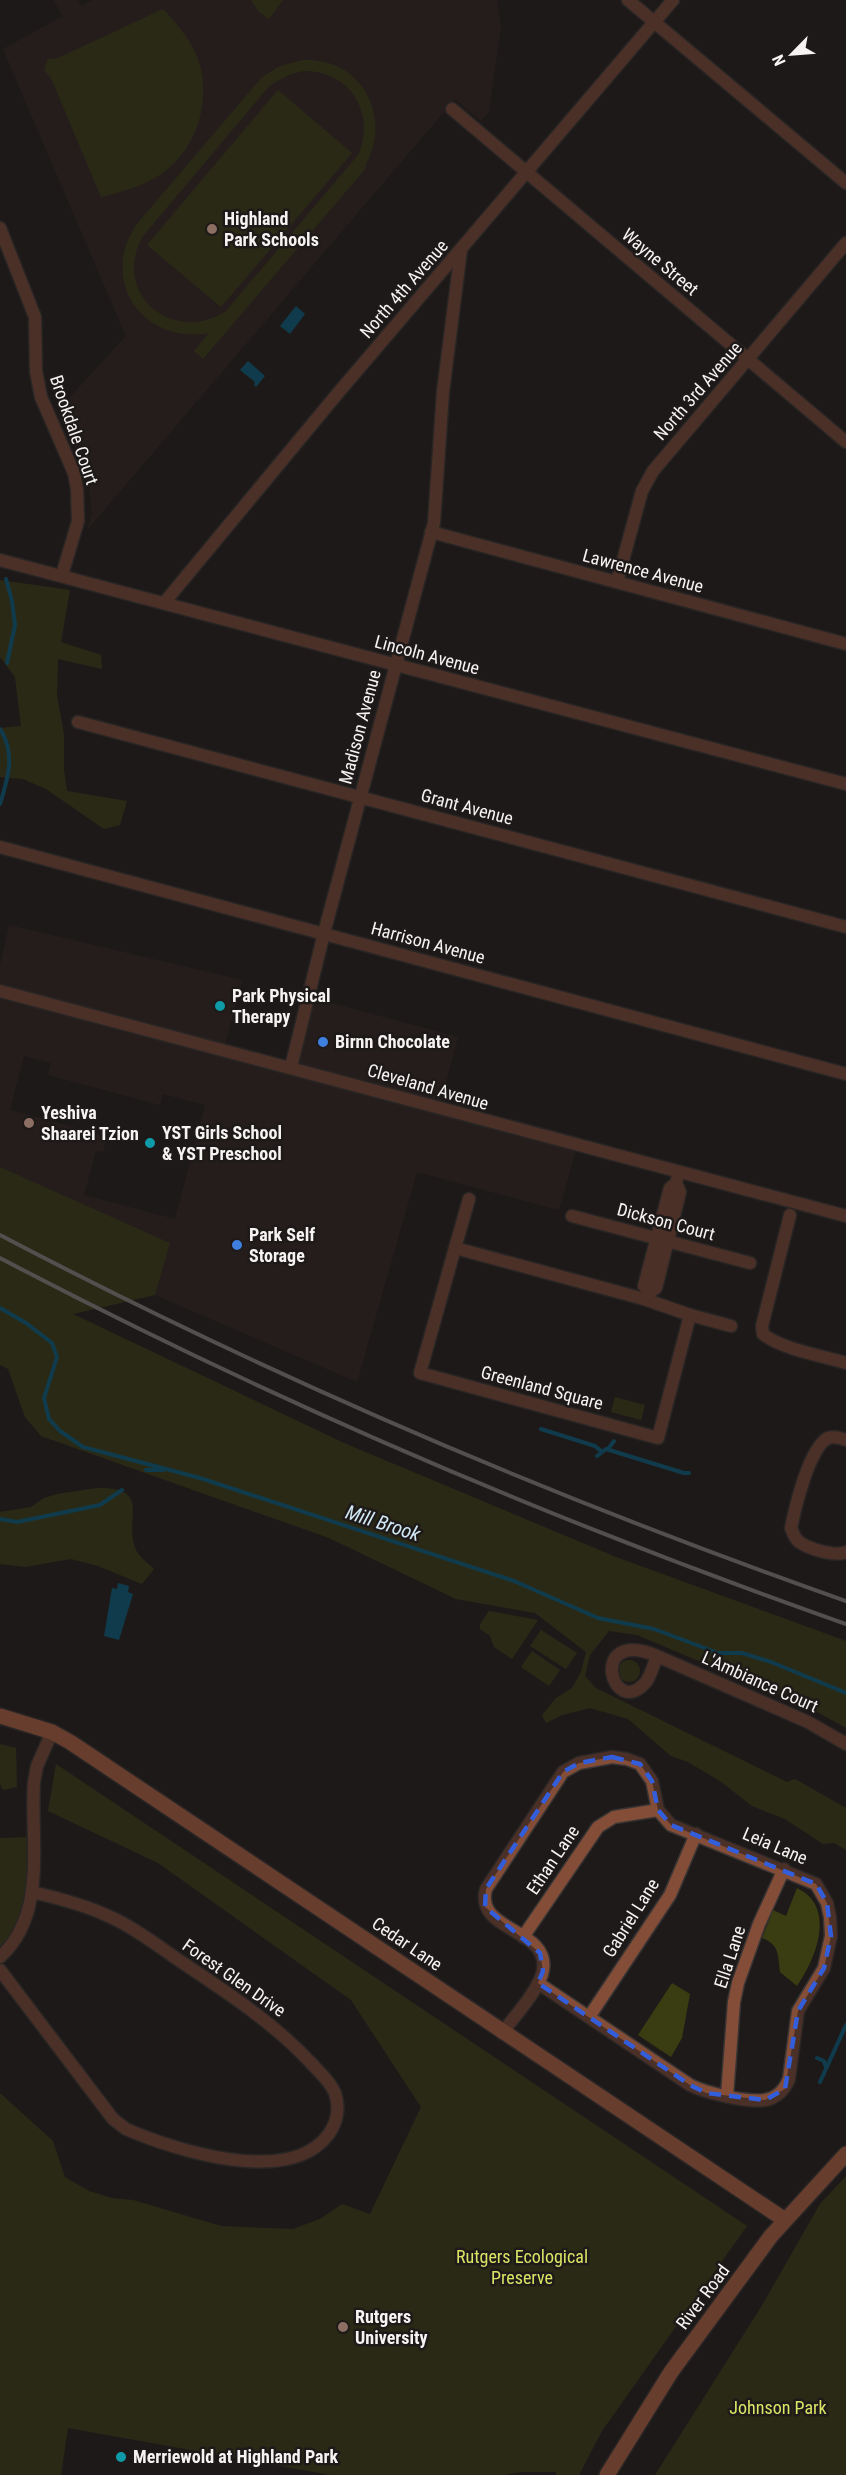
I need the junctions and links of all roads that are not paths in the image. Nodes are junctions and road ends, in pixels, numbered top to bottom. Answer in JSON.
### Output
{"nodes":[{"id":1,"x":628,"y":0,"type":"edge"},
{"id":2,"x":673,"y":0,"type":"edge"},
{"id":3,"x":654,"y":22,"type":"junction"},
{"id":4,"x":452,"y":109,"type":"dead end"},
{"id":5,"x":526,"y":174,"type":"junction"},
{"id":6,"x":846,"y":183,"type":"edge"},
{"id":7,"x":0,"y":228,"type":"edge"},
{"id":8,"x":846,"y":243,"type":"edge"},
{"id":9,"x":461,"y":250,"type":"junction"},
{"id":10,"x":749,"y":360,"type":"junction"},
{"id":11,"x":846,"y":442,"type":"edge"},
{"id":12,"x":431,"y":532,"type":"junction"},
{"id":13,"x":0,"y":560,"type":"edge"},
{"id":14,"x":62,"y":575,"type":"junction"},
{"id":15,"x":617,"y":582,"type":"junction"},
{"id":16,"x":164,"y":603,"type":"junction"},
{"id":17,"x":846,"y":644,"type":"edge"},
{"id":18,"x":395,"y":666,"type":"junction"},
{"id":19,"x":78,"y":722,"type":"dead end"},
{"id":20,"x":846,"y":784,"type":"edge"},
{"id":21,"x":359,"y":798,"type":"junction"},
{"id":22,"x":0,"y":847,"type":"edge"},
{"id":23,"x":846,"y":927,"type":"edge"},
{"id":24,"x":324,"y":933,"type":"junction"},
{"id":25,"x":0,"y":991,"type":"edge"},
{"id":26,"x":291,"y":1067,"type":"junction"},
{"id":27,"x":846,"y":1074,"type":"edge"},
{"id":28,"x":678,"y":1178,"type":"junction"},
{"id":29,"x":469,"y":1199,"type":"dead end"},
{"id":30,"x":790,"y":1215,"type":"dead end"},
{"id":31,"x":572,"y":1216,"type":"dead end"},
{"id":32,"x":846,"y":1216,"type":"edge"},
{"id":33,"x":663,"y":1239,"type":"junction"},
{"id":34,"x":456,"y":1248,"type":"junction"},
{"id":35,"x":750,"y":1263,"type":"dead end"},
{"id":36,"x":649,"y":1296,"type":"junction"},
{"id":37,"x":690,"y":1315,"type":"junction"},
{"id":38,"x":731,"y":1326,"type":"dead end"},
{"id":39,"x":846,"y":1363,"type":"edge"},
{"id":40,"x":846,"y":1440,"type":"edge"},
{"id":41,"x":846,"y":1552,"type":"edge"},
{"id":42,"x":657,"y":1656,"type":"dead end"},
{"id":43,"x":0,"y":1716,"type":"edge"},
{"id":44,"x":52,"y":1732,"type":"junction"},
{"id":45,"x":846,"y":1744,"type":"edge"},
{"id":46,"x":658,"y":1810,"type":"junction"},
{"id":47,"x":696,"y":1834,"type":"junction"},
{"id":48,"x":784,"y":1869,"type":"junction"},
{"id":49,"x":32,"y":1892,"type":"junction"},
{"id":50,"x":523,"y":1937,"type":"junction"},
{"id":51,"x":0,"y":1957,"type":"edge"},
{"id":52,"x":0,"y":1970,"type":"edge"},
{"id":53,"x":538,"y":1983,"type":"junction"},
{"id":54,"x":589,"y":2017,"type":"junction"},
{"id":55,"x":502,"y":2033,"type":"junction"},
{"id":56,"x":727,"y":2096,"type":"junction"},
{"id":57,"x":846,"y":2154,"type":"edge"},
{"id":58,"x":785,"y":2220,"type":"junction"},
{"id":59,"x":607,"y":2475,"type":"edge"}],
"edges":[{"from":1,"to":3,"type":"street"},
{"from":2,"to":3,"type":"street","name":"North 4th Avenue"},
{"from":3,"to":5,"type":"street","name":"North 4th Avenue"},
{"from":3,"to":6,"type":"street"},
{"from":4,"to":5,"type":"street","name":"Wayne Street"},
{"from":5,"to":9,"type":"street","name":"North 4th Avenue"},
{"from":5,"to":10,"type":"street","name":"Wayne Street"},
{"from":7,"to":14,"type":"street","name":"Brookdale Court"},
{"from":8,"to":10,"type":"street","name":"North 3rd Avenue"},
{"from":9,"to":12,"type":"street","name":"Madison Avenue"},
{"from":9,"to":16,"type":"street","name":"North 4th Avenue"},
{"from":10,"to":11,"type":"street","name":"Wayne Street"},
{"from":10,"to":15,"type":"street","name":"North 3rd Avenue"},
{"from":12,"to":15,"type":"street","name":"Lawrence Avenue"},
{"from":12,"to":18,"type":"street","name":"Madison Avenue"},
{"from":13,"to":14,"type":"street","name":"Lincoln Avenue"},
{"from":14,"to":16,"type":"street","name":"Lincoln Avenue"},
{"from":15,"to":17,"type":"street","name":"Lawrence Avenue"},
{"from":16,"to":18,"type":"street","name":"Lincoln Avenue"},
{"from":18,"to":20,"type":"street","name":"Lincoln Avenue"},
{"from":18,"to":21,"type":"street","name":"Madison Avenue"},
{"from":19,"to":21,"type":"street","name":"Grant Avenue"},
{"from":21,"to":23,"type":"street","name":"Grant Avenue"},
{"from":21,"to":24,"type":"street","name":"Madison Avenue"},
{"from":22,"to":24,"type":"street","name":"Harrison Avenue"},
{"from":24,"to":26,"type":"street","name":"Madison Avenue"},
{"from":24,"to":27,"type":"street","name":"Harrison Avenue"},
{"from":25,"to":26,"type":"street","name":"Cleveland Avenue"},
{"from":26,"to":28,"type":"street","name":"Cleveland Avenue"},
{"from":28,"to":32,"type":"street","name":"Cleveland Avenue"},
{"from":28,"to":33,"type":"street"},
{"from":29,"to":34,"type":"street","name":"Greenland Square"},
{"from":30,"to":39,"type":"street"},
{"from":31,"to":33,"type":"street","name":"Dickson Court"},
{"from":33,"to":35,"type":"street","name":"Dickson Court"},
{"from":33,"to":36,"type":"street"},
{"from":34,"to":36,"type":"street"},
{"from":34,"to":37,"type":"street","name":"Greenland Square"},
{"from":36,"to":37,"type":"street"},
{"from":37,"to":38,"type":"street"},
{"from":40,"to":41,"type":"street"},
{"from":42,"to":45,"type":"street","name":"L'Ambiance Court"},
{"from":43,"to":44,"type":"street","name":"Cedar Lane"},
{"from":44,"to":49,"type":"street"},
{"from":44,"to":55,"type":"street","name":"Cedar Lane"},
{"from":46,"to":47,"type":"street","name":"Leia Lane"},
{"from":46,"to":50,"type":"street","name":"Ethan Lane"},
{"from":46,"to":50,"type":"street"},
{"from":47,"to":48,"type":"street","name":"Leia Lane"},
{"from":47,"to":54,"type":"street","name":"Gabriel Lane"},
{"from":48,"to":56,"type":"street","name":"Ella Lane"},
{"from":48,"to":56,"type":"street","name":"Leia Lane"},
{"from":49,"to":51,"type":"street"},
{"from":49,"to":52,"type":"street","name":"Forest Glen Drive"},
{"from":50,"to":53,"type":"street"},
{"from":53,"to":54,"type":"street","name":"Leia Lane"},
{"from":53,"to":55,"type":"street"},
{"from":54,"to":56,"type":"street","name":"Leia Lane"},
{"from":55,"to":58,"type":"street","name":"Cedar Lane"},
{"from":57,"to":58,"type":"street","name":"River Road"},
{"from":58,"to":59,"type":"street","name":"River Road"}]}
